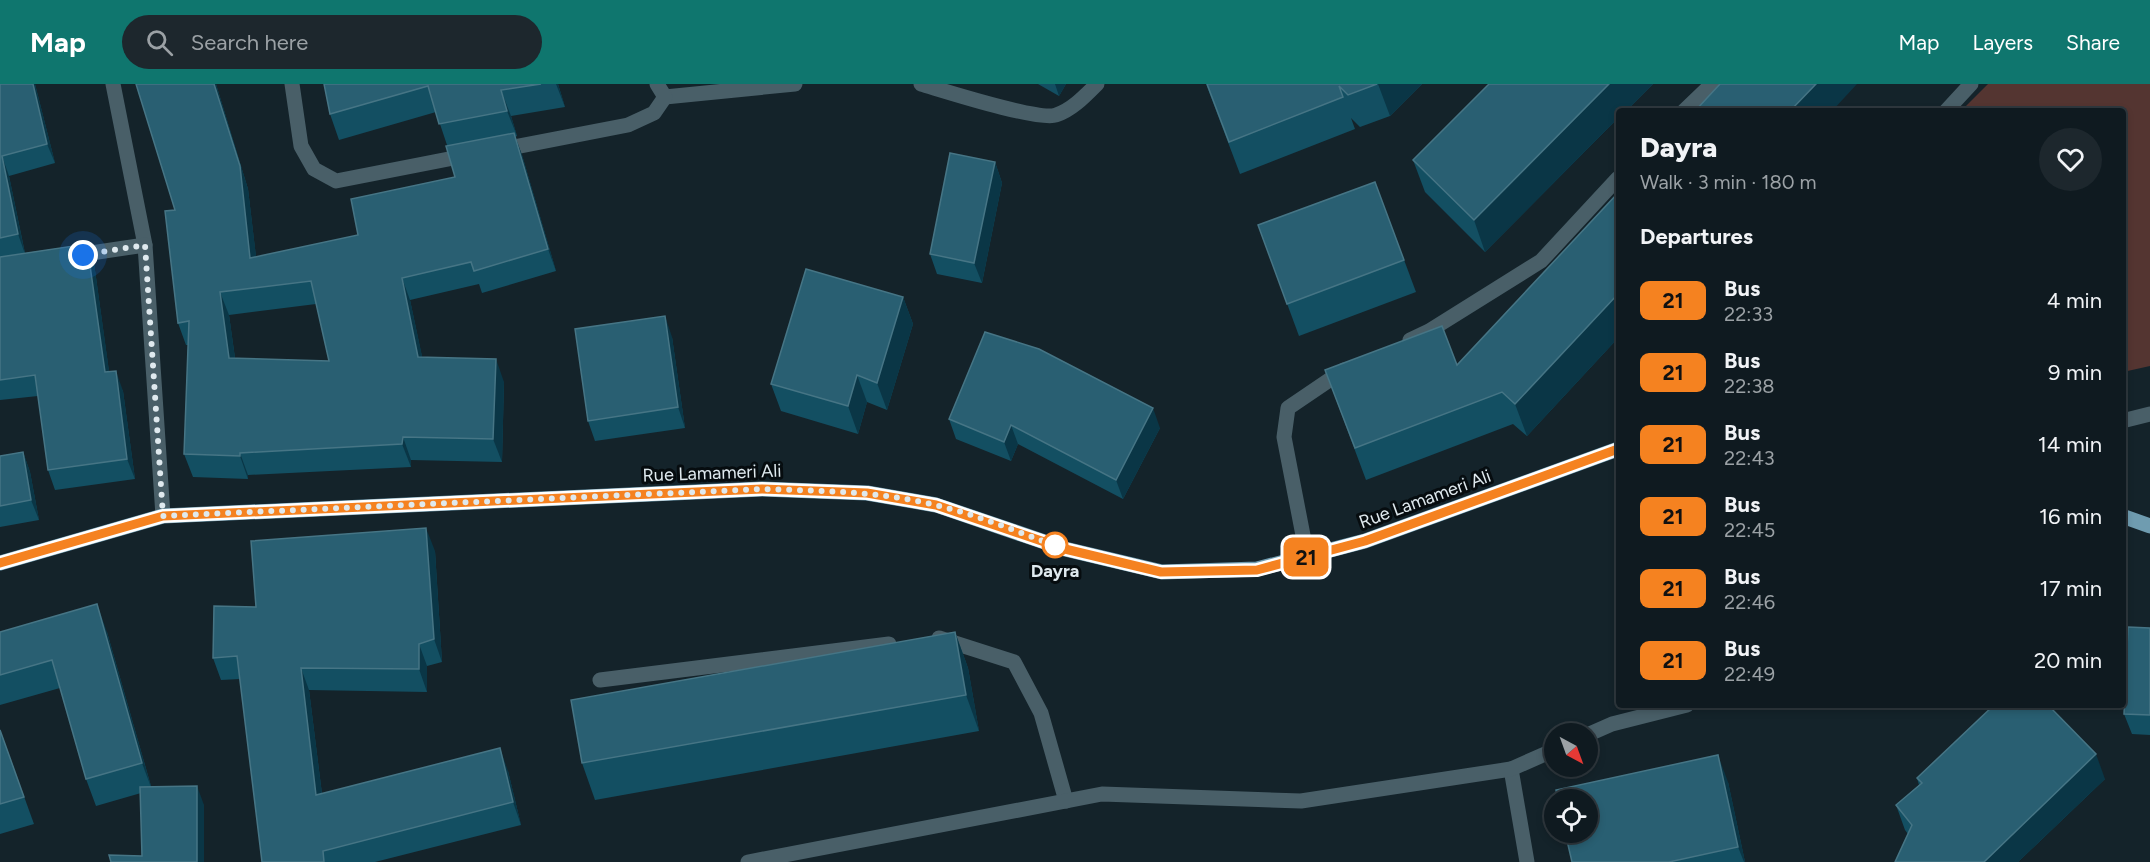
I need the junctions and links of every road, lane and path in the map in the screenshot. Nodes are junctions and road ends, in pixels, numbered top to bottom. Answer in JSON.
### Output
{"nodes":[{"id":1,"x":113,"y":84,"type":"edge"},
{"id":2,"x":292,"y":84,"type":"edge"},
{"id":3,"x":795,"y":84,"type":"edge"},
{"id":4,"x":921,"y":84,"type":"edge"},
{"id":5,"x":1097,"y":84,"type":"edge"},
{"id":6,"x":1712,"y":84,"type":"edge"},
{"id":7,"x":1971,"y":84,"type":"edge"},
{"id":8,"x":661,"y":91,"type":"edge"},
{"id":9,"x":1687,"y":108,"type":"edge"},
{"id":10,"x":1949,"y":108,"type":"edge"},
{"id":11,"x":1616,"y":180,"type":"edge"},
{"id":12,"x":145,"y":245,"type":"junction"},
{"id":13,"x":56,"y":259,"type":"edge"},
{"id":14,"x":1398,"y":345,"type":"edge"},
{"id":15,"x":1355,"y":365,"type":"edge"},
{"id":16,"x":2150,"y":414,"type":"edge"},
{"id":17,"x":2126,"y":420,"type":"edge"},
{"id":18,"x":1616,"y":450,"type":"edge"},
{"id":19,"x":163,"y":516,"type":"junction"},
{"id":20,"x":2126,"y":519,"type":"edge"},
{"id":21,"x":2150,"y":526,"type":"edge"},
{"id":22,"x":1307,"y":556,"type":"junction"},
{"id":23,"x":0,"y":563,"type":"edge"},
{"id":24,"x":929,"y":639,"type":"edge"},
{"id":25,"x":905,"y":642,"type":"edge"},
{"id":26,"x":600,"y":680,"type":"dead end"},
{"id":27,"x":1675,"y":708,"type":"edge"},
{"id":28,"x":1598,"y":730,"type":"edge"},
{"id":29,"x":1544,"y":755,"type":"edge"},
{"id":30,"x":1511,"y":770,"type":"junction"},
{"id":31,"x":1066,"y":801,"type":"junction"},
{"id":32,"x":748,"y":862,"type":"edge"},
{"id":33,"x":1527,"y":862,"type":"edge"}],
"edges":[{"from":1,"to":12,"type":"street"},
{"from":2,"to":8,"type":"street"},
{"from":3,"to":8,"type":"street"},
{"from":4,"to":5,"type":"street"},
{"from":6,"to":9,"type":"street"},
{"from":7,"to":10,"type":"street"},
{"from":11,"to":14,"type":"street"},
{"from":12,"to":13,"type":"street"},
{"from":12,"to":19,"type":"street"},
{"from":15,"to":22,"type":"street"},
{"from":16,"to":17,"type":"street"},
{"from":18,"to":22,"type":"main road","name":"Rue Lamameri Ali"},
{"from":19,"to":22,"type":"main road","name":"Rue Lamameri Ali"},
{"from":19,"to":23,"type":"main road","name":"Rue Lamameri Ali"},
{"from":20,"to":21,"type":"main road"},
{"from":24,"to":31,"type":"street"},
{"from":25,"to":26,"type":"street"},
{"from":27,"to":28,"type":"street"},
{"from":29,"to":30,"type":"street"},
{"from":30,"to":31,"type":"street"},
{"from":30,"to":33,"type":"street"},
{"from":31,"to":32,"type":"street"}]}
